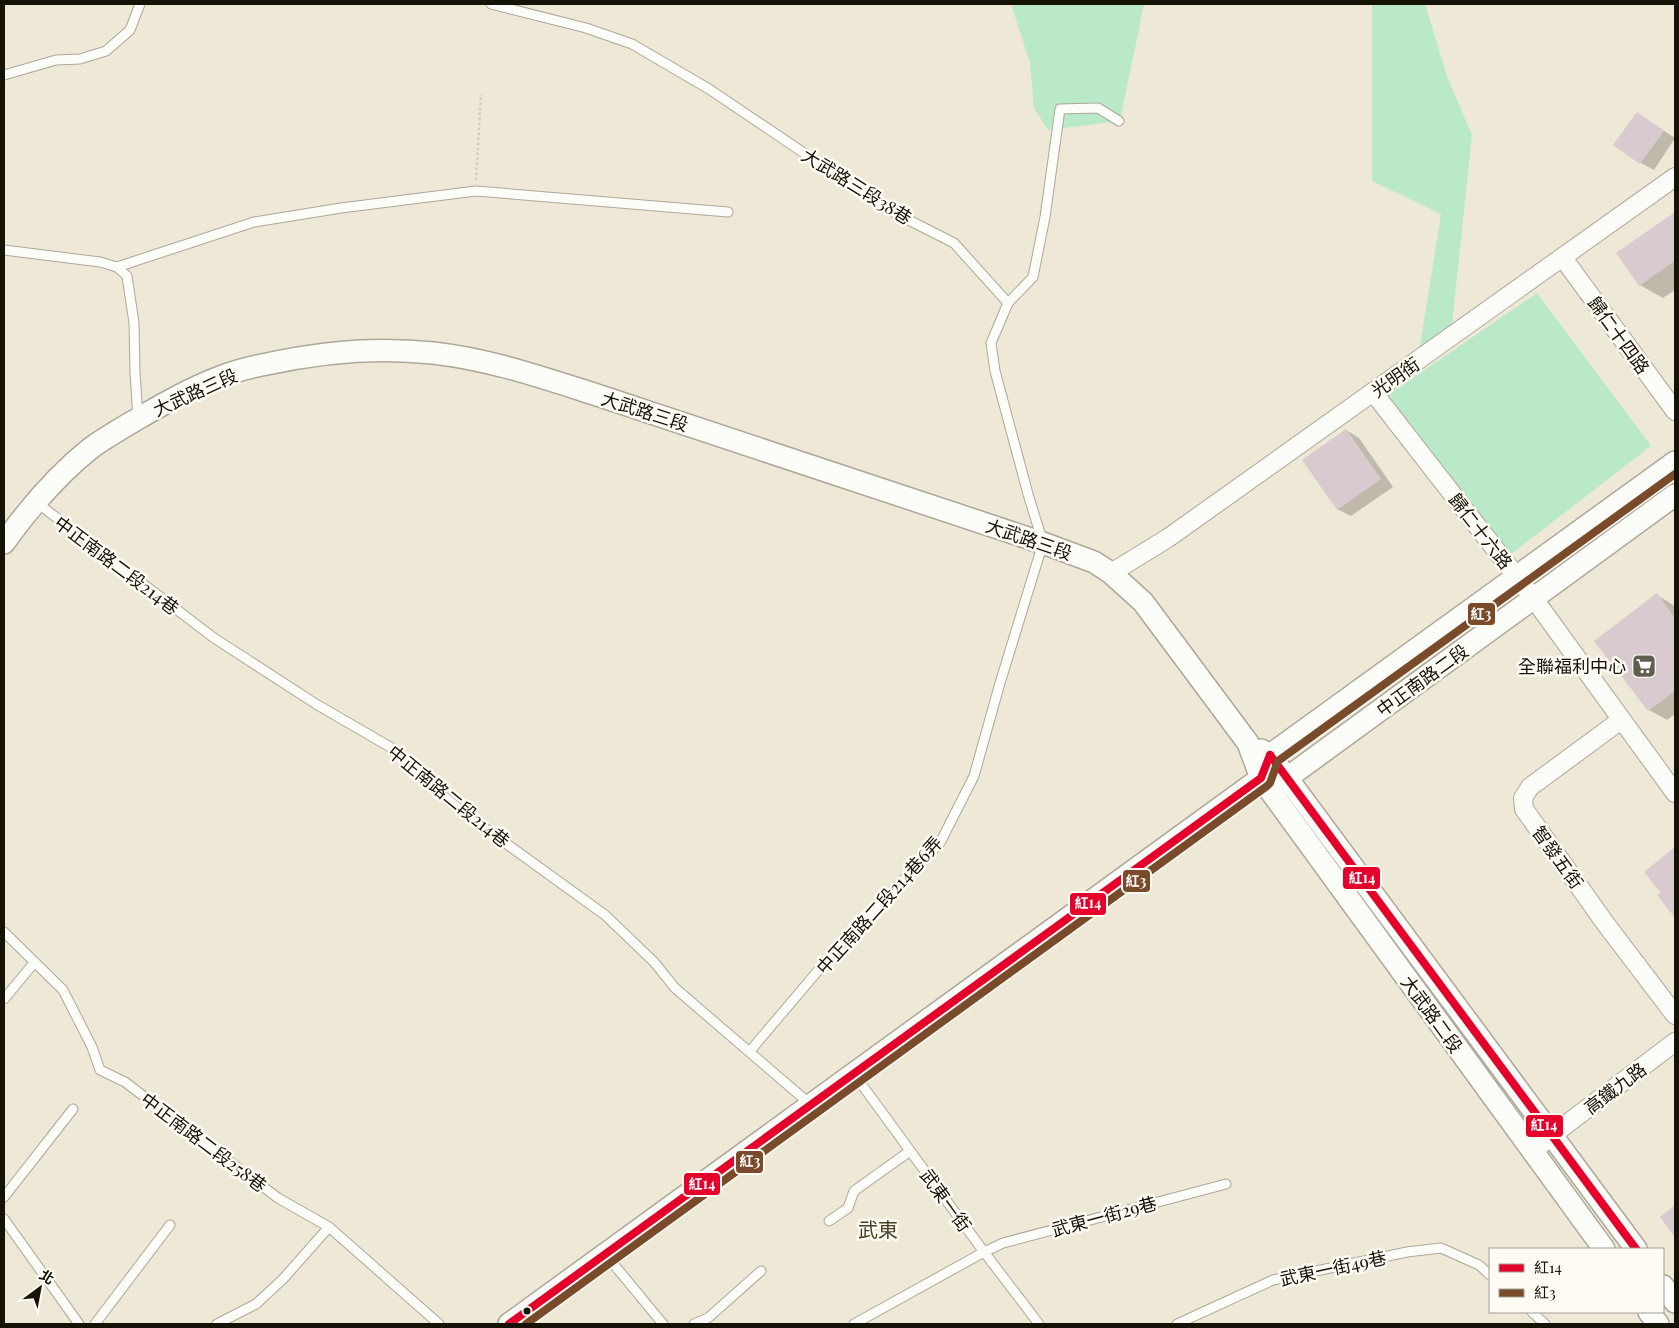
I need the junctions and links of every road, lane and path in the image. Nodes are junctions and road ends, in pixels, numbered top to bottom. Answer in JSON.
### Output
{"nodes":[{"id":1,"x":140,"y":4,"type":"edge"},
{"id":2,"x":491,"y":4,"type":"edge"},
{"id":3,"x":4,"y":75,"type":"edge"},
{"id":4,"x":481,"y":94,"type":"dead end"},
{"id":5,"x":1119,"y":121,"type":"dead end"},
{"id":6,"x":1675,"y":177,"type":"edge"},
{"id":7,"x":476,"y":191,"type":"junction"},
{"id":8,"x":728,"y":212,"type":"dead end"},
{"id":9,"x":4,"y":250,"type":"edge"},
{"id":10,"x":1563,"y":258,"type":"junction"},
{"id":11,"x":117,"y":266,"type":"junction"},
{"id":12,"x":1008,"y":303,"type":"junction"},
{"id":13,"x":1373,"y":392,"type":"junction"},
{"id":14,"x":1675,"y":412,"type":"edge"},
{"id":15,"x":138,"y":418,"type":"junction"},
{"id":16,"x":1675,"y":462,"type":"edge"},
{"id":17,"x":1675,"y":495,"type":"edge"},
{"id":18,"x":35,"y":502,"type":"junction"},
{"id":19,"x":4,"y":543,"type":"edge"},
{"id":20,"x":1043,"y":543,"type":"junction"},
{"id":21,"x":1111,"y":573,"type":"junction"},
{"id":22,"x":1516,"y":577,"type":"junction"},
{"id":23,"x":1534,"y":599,"type":"junction"},
{"id":24,"x":1621,"y":720,"type":"junction"},
{"id":25,"x":1248,"y":742,"type":"junction"},
{"id":26,"x":1270,"y":755,"type":"junction"},
{"id":27,"x":1261,"y":778,"type":"junction"},
{"id":28,"x":1287,"y":778,"type":"junction"},
{"id":29,"x":1675,"y":793,"type":"edge"},
{"id":30,"x":4,"y":932,"type":"edge"},
{"id":31,"x":34,"y":963,"type":"junction"},
{"id":32,"x":4,"y":999,"type":"edge"},
{"id":33,"x":1675,"y":1016,"type":"edge"},
{"id":34,"x":1675,"y":1042,"type":"edge"},
{"id":35,"x":750,"y":1051,"type":"junction"},
{"id":36,"x":854,"y":1074,"type":"junction"},
{"id":37,"x":812,"y":1105,"type":"junction"},
{"id":38,"x":74,"y":1109,"type":"dead end"},
{"id":39,"x":1551,"y":1136,"type":"junction"},
{"id":40,"x":910,"y":1151,"type":"junction"},
{"id":41,"x":1532,"y":1152,"type":"junction"},
{"id":42,"x":1226,"y":1184,"type":"dead end"},
{"id":43,"x":4,"y":1197,"type":"edge"},
{"id":44,"x":4,"y":1219,"type":"edge"},
{"id":45,"x":829,"y":1221,"type":"dead end"},
{"id":46,"x":170,"y":1224,"type":"dead end"},
{"id":47,"x":329,"y":1227,"type":"junction"},
{"id":48,"x":1603,"y":1248,"type":"edge"},
{"id":49,"x":1635,"y":1248,"type":"edge"},
{"id":50,"x":984,"y":1252,"type":"junction"},
{"id":51,"x":605,"y":1254,"type":"junction"},
{"id":52,"x":760,"y":1271,"type":"dead end"},
{"id":53,"x":1489,"y":1274,"type":"edge"},
{"id":54,"x":1664,"y":1287,"type":"edge"},
{"id":55,"x":1675,"y":1302,"type":"edge"},
{"id":56,"x":1533,"y":1313,"type":"edge"},
{"id":57,"x":1650,"y":1313,"type":"edge"},
{"id":58,"x":79,"y":1324,"type":"edge"},
{"id":59,"x":95,"y":1324,"type":"edge"},
{"id":60,"x":218,"y":1324,"type":"edge"},
{"id":61,"x":439,"y":1324,"type":"edge"},
{"id":62,"x":509,"y":1324,"type":"edge"},
{"id":63,"x":663,"y":1324,"type":"edge"},
{"id":64,"x":694,"y":1324,"type":"edge"},
{"id":65,"x":854,"y":1324,"type":"edge"},
{"id":66,"x":1039,"y":1324,"type":"edge"},
{"id":67,"x":1177,"y":1324,"type":"edge"},
{"id":68,"x":1545,"y":1324,"type":"edge"},
{"id":69,"x":1658,"y":1324,"type":"edge"}],
"edges":[{"from":1,"to":3,"type":"lane"},
{"from":2,"to":12,"type":"lane","name":"大武路三段38巷"},
{"from":4,"to":7,"type":"path"},
{"from":5,"to":12,"type":"lane"},
{"from":6,"to":10,"type":"street","name":"光明街"},
{"from":7,"to":8,"type":"lane"},
{"from":7,"to":11,"type":"lane"},
{"from":9,"to":11,"type":"lane"},
{"from":10,"to":13,"type":"street","name":"光明街"},
{"from":10,"to":14,"type":"street","name":"歸仁十四路"},
{"from":11,"to":15,"type":"lane"},
{"from":12,"to":20,"type":"lane"},
{"from":13,"to":21,"type":"street","name":"光明街"},
{"from":13,"to":22,"type":"street","name":"歸仁十六路"},
{"from":15,"to":18,"type":"street","name":"大武路三段"},
{"from":15,"to":20,"type":"street","name":"大武路三段"},
{"from":16,"to":22,"type":"street","name":"中正南路二段"},
{"from":17,"to":23,"type":"street","name":"中正南路二段"},
{"from":18,"to":19,"type":"street","name":"大武路三段"},
{"from":18,"to":35,"type":"lane","name":"中正南路二段214巷"},
{"from":20,"to":21,"type":"street","name":"大武路三段"},
{"from":20,"to":35,"type":"lane","name":"中正南路二段214巷6弄"},
{"from":21,"to":25,"type":"street","name":"大武路三段"},
{"from":22,"to":23,"type":"street","name":"歸仁十六路"},
{"from":22,"to":26,"type":"street","name":"中正南路二段"},
{"from":23,"to":24,"type":"street","name":"歸仁十六路"},
{"from":23,"to":28,"type":"street","name":"中正南路二段"},
{"from":24,"to":29,"type":"street","name":"歸仁十六路"},
{"from":24,"to":33,"type":"street","name":"智發五街"},
{"from":25,"to":26,"type":"street","name":"大武路三段"},
{"from":25,"to":27,"type":"street","name":"大武路三段"},
{"from":26,"to":27,"type":"street"},
{"from":26,"to":28,"type":"street","name":"大武路二段"},
{"from":27,"to":28,"type":"street"},
{"from":27,"to":36,"type":"street"},
{"from":27,"to":41,"type":"street","name":"大武路二段"},
{"from":28,"to":39,"type":"street","name":"大武路二段"},
{"from":30,"to":31,"type":"lane","name":"中正南路二段258巷"},
{"from":31,"to":32,"type":"lane"},
{"from":31,"to":47,"type":"lane","name":"中正南路二段258巷"},
{"from":34,"to":39,"type":"street","name":"高鐵九路"},
{"from":35,"to":37,"type":"lane","name":"中正南路二段214巷"},
{"from":36,"to":37,"type":"street"},
{"from":36,"to":40,"type":"lane","name":"武東一街"},
{"from":37,"to":51,"type":"street"},
{"from":38,"to":43,"type":"lane"},
{"from":39,"to":41,"type":"street","name":"高鐵九路"},
{"from":39,"to":49,"type":"street","name":"大武路二段"},
{"from":40,"to":45,"type":"lane"},
{"from":40,"to":50,"type":"lane","name":"武東一街"},
{"from":41,"to":48,"type":"street","name":"大武路二段"},
{"from":42,"to":50,"type":"lane","name":"武東一街29巷"},
{"from":44,"to":58,"type":"lane"},
{"from":46,"to":59,"type":"lane"},
{"from":47,"to":60,"type":"lane"},
{"from":47,"to":61,"type":"lane","name":"中正南路二段258巷"},
{"from":50,"to":65,"type":"lane","name":"武東一街29巷"},
{"from":50,"to":66,"type":"lane","name":"武東一街"},
{"from":51,"to":62,"type":"street"},
{"from":51,"to":63,"type":"lane"},
{"from":52,"to":64,"type":"lane"},
{"from":53,"to":67,"type":"lane","name":"武東一街49巷"},
{"from":54,"to":55,"type":"street"},
{"from":56,"to":68,"type":"lane"},
{"from":57,"to":69,"type":"street"}]}
